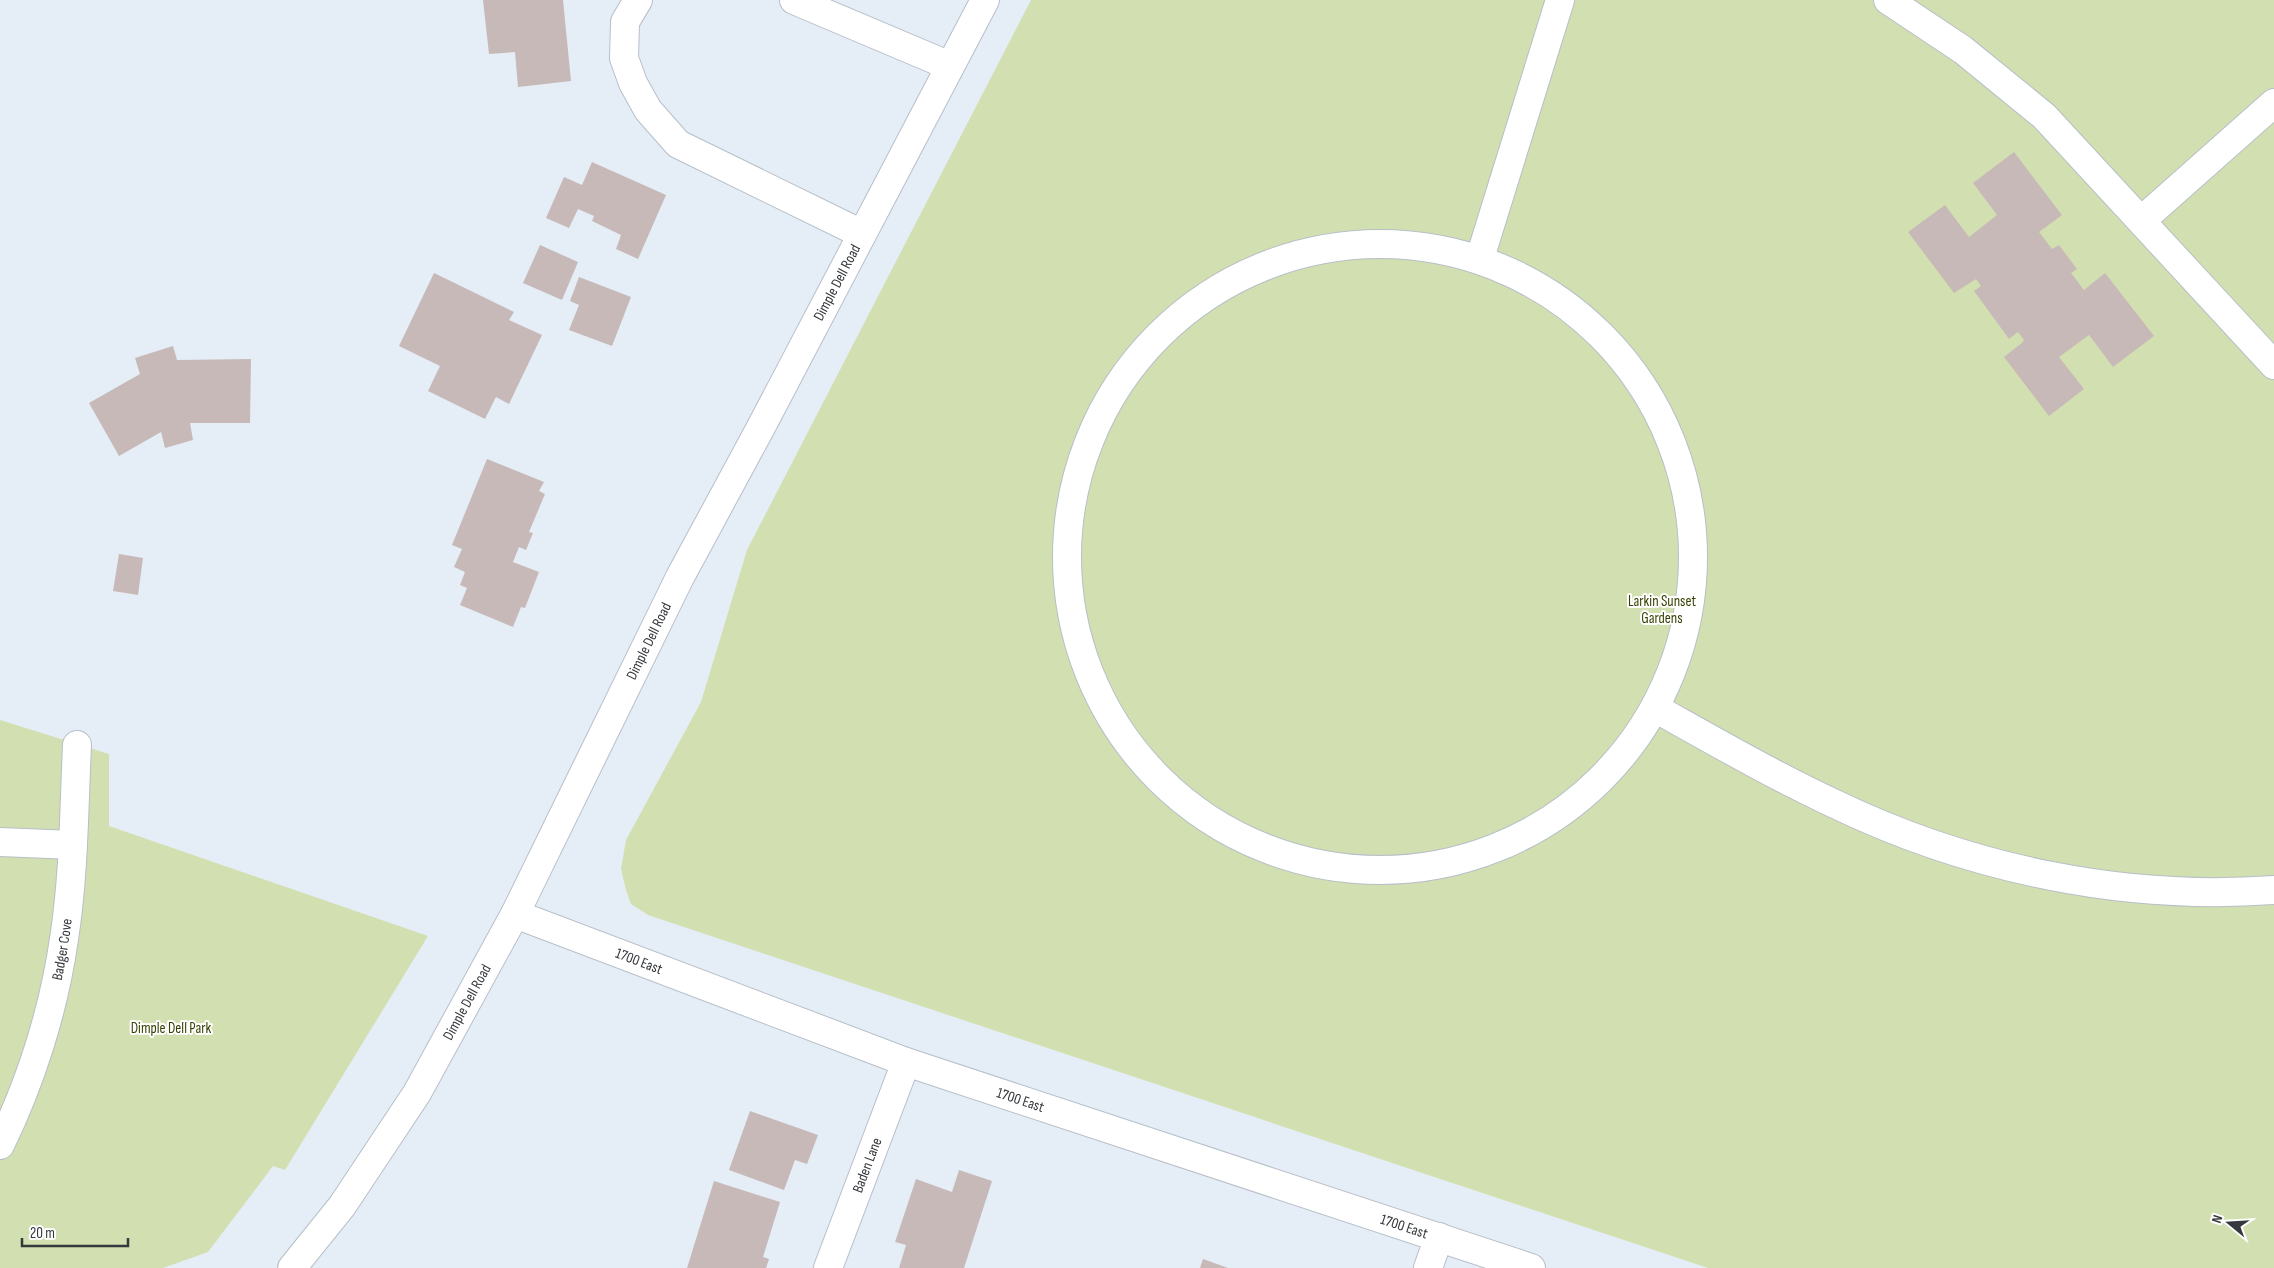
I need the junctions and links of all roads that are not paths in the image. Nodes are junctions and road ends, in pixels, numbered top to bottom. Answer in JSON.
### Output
{"nodes":[{"id":1,"x":638,"y":0,"type":"edge"},
{"id":2,"x":794,"y":0,"type":"edge"},
{"id":3,"x":985,"y":0,"type":"edge"},
{"id":4,"x":1560,"y":0,"type":"edge"},
{"id":5,"x":1888,"y":0,"type":"edge"},
{"id":6,"x":950,"y":66,"type":"junction"},
{"id":7,"x":2274,"y":103,"type":"edge"},
{"id":8,"x":2142,"y":220,"type":"junction"},
{"id":9,"x":862,"y":234,"type":"junction"},
{"id":10,"x":1480,"y":258,"type":"junction"},
{"id":11,"x":2274,"y":365,"type":"edge"},
{"id":12,"x":1655,"y":708,"type":"junction"},
{"id":13,"x":77,"y":744,"type":"dead end"},
{"id":14,"x":0,"y":842,"type":"edge"},
{"id":15,"x":73,"y":845,"type":"junction"},
{"id":16,"x":2274,"y":890,"type":"edge"},
{"id":17,"x":515,"y":914,"type":"junction"},
{"id":18,"x":906,"y":1062,"type":"junction"},
{"id":19,"x":0,"y":1146,"type":"edge"},
{"id":20,"x":1438,"y":1237,"type":"junction"},
{"id":21,"x":292,"y":1268,"type":"edge"},
{"id":22,"x":828,"y":1268,"type":"edge"},
{"id":23,"x":1428,"y":1268,"type":"edge"},
{"id":24,"x":1531,"y":1268,"type":"edge"}],
"edges":[{"from":1,"to":9,"type":"street"},
{"from":2,"to":6,"type":"street"},
{"from":3,"to":6,"type":"street","name":"Dimple Dell Road"},
{"from":4,"to":10,"type":"street"},
{"from":5,"to":8,"type":"street"},
{"from":6,"to":9,"type":"street","name":"Dimple Dell Road"},
{"from":7,"to":8,"type":"street"},
{"from":8,"to":11,"type":"street"},
{"from":9,"to":17,"type":"street","name":"Dimple Dell Road"},
{"from":10,"to":12,"type":"street"},
{"from":10,"to":12,"type":"street"},
{"from":12,"to":16,"type":"street"},
{"from":13,"to":15,"type":"street","name":"Badger Cove"},
{"from":14,"to":15,"type":"street"},
{"from":15,"to":19,"type":"street","name":"Badger Cove"},
{"from":17,"to":18,"type":"street","name":"1700 East"},
{"from":17,"to":21,"type":"street","name":"Dimple Dell Road"},
{"from":18,"to":20,"type":"street","name":"1700 East"},
{"from":18,"to":22,"type":"street","name":"Baden Lane"},
{"from":20,"to":23,"type":"street"},
{"from":20,"to":24,"type":"street","name":"1700 East"}]}
